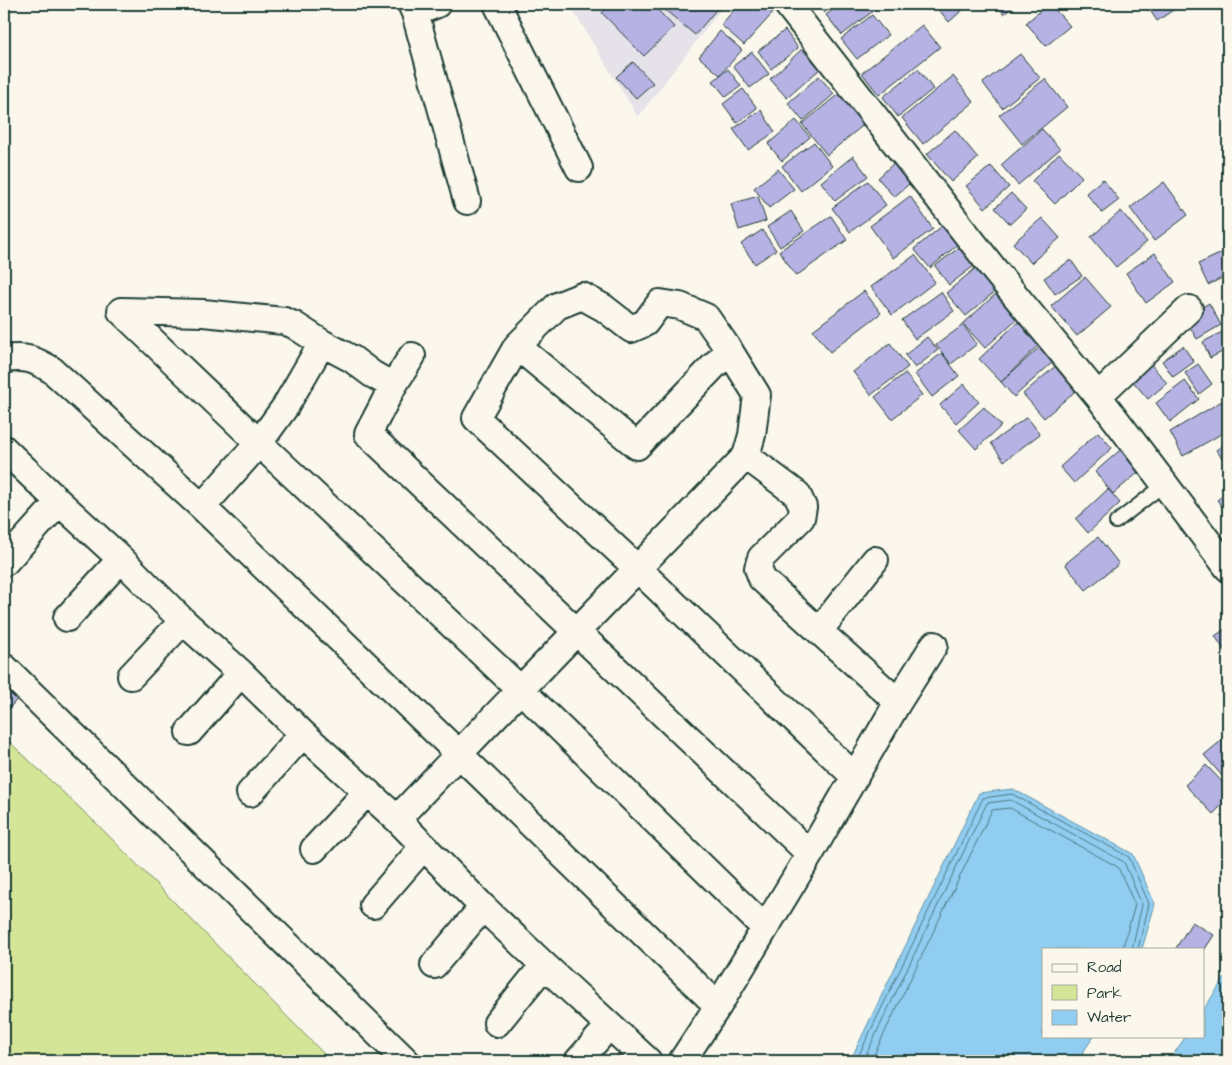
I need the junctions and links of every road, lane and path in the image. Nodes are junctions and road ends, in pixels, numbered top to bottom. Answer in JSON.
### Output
{"nodes":[{"id":1,"x":497,"y":4,"type":"edge"},
{"id":2,"x":787,"y":4,"type":"edge"},
{"id":3,"x":421,"y":7,"type":"edge"},
{"id":4,"x":579,"y":168,"type":"dead end"},
{"id":5,"x":468,"y":201,"type":"dead end"},
{"id":6,"x":1189,"y":309,"type":"dead end"},
{"id":7,"x":322,"y":343,"type":"junction"},
{"id":8,"x":517,"y":346,"type":"junction"},
{"id":9,"x":729,"y":350,"type":"junction"},
{"id":10,"x":412,"y":356,"type":"dead end"},
{"id":11,"x":4,"y":359,"type":"edge"},
{"id":12,"x":393,"y":386,"type":"junction"},
{"id":13,"x":1098,"y":396,"type":"junction"},
{"id":14,"x":259,"y":443,"type":"junction"},
{"id":15,"x":4,"y":449,"type":"edge"},
{"id":16,"x":746,"y":456,"type":"junction"},
{"id":17,"x":1164,"y":484,"type":"junction"},
{"id":18,"x":59,"y":502,"type":"junction"},
{"id":19,"x":202,"y":507,"type":"junction"},
{"id":20,"x":1116,"y":522,"type":"dead end"},
{"id":21,"x":121,"y":558,"type":"junction"},
{"id":22,"x":875,"y":560,"type":"dead end"},
{"id":23,"x":5,"y":562,"type":"dead end"},
{"id":24,"x":638,"y":568,"type":"junction"},
{"id":25,"x":1228,"y":568,"type":"edge"},
{"id":26,"x":67,"y":618,"type":"dead end"},
{"id":27,"x":183,"y":621,"type":"junction"},
{"id":28,"x":576,"y":631,"type":"junction"},
{"id":29,"x":819,"y":632,"type":"junction"},
{"id":30,"x":934,"y":645,"type":"dead end"},
{"id":31,"x":4,"y":667,"type":"edge"},
{"id":32,"x":241,"y":673,"type":"junction"},
{"id":33,"x":131,"y":676,"type":"dead end"},
{"id":34,"x":520,"y":689,"type":"junction"},
{"id":35,"x":898,"y":702,"type":"junction"},
{"id":36,"x":189,"y":732,"type":"dead end"},
{"id":37,"x":303,"y":734,"type":"junction"},
{"id":38,"x":458,"y":754,"type":"junction"},
{"id":39,"x":855,"y":778,"type":"junction"},
{"id":40,"x":367,"y":792,"type":"junction"},
{"id":41,"x":250,"y":793,"type":"dead end"},
{"id":42,"x":396,"y":819,"type":"junction"},
{"id":43,"x":424,"y":846,"type":"junction"},
{"id":44,"x":314,"y":848,"type":"dead end"},
{"id":45,"x":810,"y":854,"type":"junction"},
{"id":46,"x":373,"y":905,"type":"dead end"},
{"id":47,"x":483,"y":907,"type":"junction"},
{"id":48,"x":765,"y":928,"type":"junction"},
{"id":49,"x":434,"y":965,"type":"dead end"},
{"id":50,"x":544,"y":966,"type":"junction"},
{"id":51,"x":718,"y":1006,"type":"junction"},
{"id":52,"x":497,"y":1023,"type":"dead end"},
{"id":53,"x":609,"y":1026,"type":"junction"},
{"id":54,"x":406,"y":1061,"type":"edge"},
{"id":55,"x":578,"y":1061,"type":"edge"},
{"id":56,"x":648,"y":1061,"type":"edge"},
{"id":57,"x":682,"y":1061,"type":"edge"}],
"edges":[{"from":1,"to":4,"type":"street"},
{"from":2,"to":13,"type":"street"},
{"from":3,"to":5,"type":"street"},
{"from":6,"to":13,"type":"street"},
{"from":7,"to":12,"type":"street"},
{"from":7,"to":14,"type":"street"},
{"from":7,"to":14,"type":"street"},
{"from":8,"to":9,"type":"street"},
{"from":8,"to":9,"type":"street"},
{"from":8,"to":24,"type":"street"},
{"from":9,"to":16,"type":"street"},
{"from":10,"to":12,"type":"street"},
{"from":11,"to":19,"type":"street"},
{"from":12,"to":28,"type":"street"},
{"from":13,"to":17,"type":"street"},
{"from":14,"to":19,"type":"street"},
{"from":14,"to":34,"type":"street"},
{"from":15,"to":18,"type":"street"},
{"from":16,"to":24,"type":"street"},
{"from":16,"to":29,"type":"street"},
{"from":17,"to":20,"type":"lane"},
{"from":17,"to":25,"type":"street"},
{"from":18,"to":21,"type":"street"},
{"from":18,"to":23,"type":"street"},
{"from":19,"to":38,"type":"street"},
{"from":21,"to":26,"type":"street"},
{"from":21,"to":27,"type":"street"},
{"from":22,"to":29,"type":"street"},
{"from":24,"to":28,"type":"street"},
{"from":24,"to":39,"type":"street"},
{"from":27,"to":32,"type":"street"},
{"from":27,"to":33,"type":"street"},
{"from":28,"to":34,"type":"street"},
{"from":28,"to":45,"type":"street"},
{"from":29,"to":35,"type":"street"},
{"from":30,"to":35,"type":"street"},
{"from":31,"to":54,"type":"street"},
{"from":32,"to":36,"type":"street"},
{"from":32,"to":37,"type":"street"},
{"from":34,"to":38,"type":"street"},
{"from":34,"to":48,"type":"street"},
{"from":35,"to":39,"type":"street"},
{"from":37,"to":40,"type":"street"},
{"from":37,"to":41,"type":"street"},
{"from":38,"to":42,"type":"street"},
{"from":38,"to":51,"type":"street"},
{"from":39,"to":45,"type":"street"},
{"from":40,"to":42,"type":"street"},
{"from":40,"to":44,"type":"street"},
{"from":42,"to":43,"type":"street"},
{"from":43,"to":46,"type":"street"},
{"from":43,"to":47,"type":"street"},
{"from":45,"to":48,"type":"street"},
{"from":47,"to":49,"type":"street"},
{"from":47,"to":50,"type":"street"},
{"from":48,"to":51,"type":"street"},
{"from":50,"to":52,"type":"street"},
{"from":50,"to":53,"type":"street"},
{"from":51,"to":57,"type":"street"},
{"from":53,"to":55,"type":"street"},
{"from":53,"to":56,"type":"street"}]}
